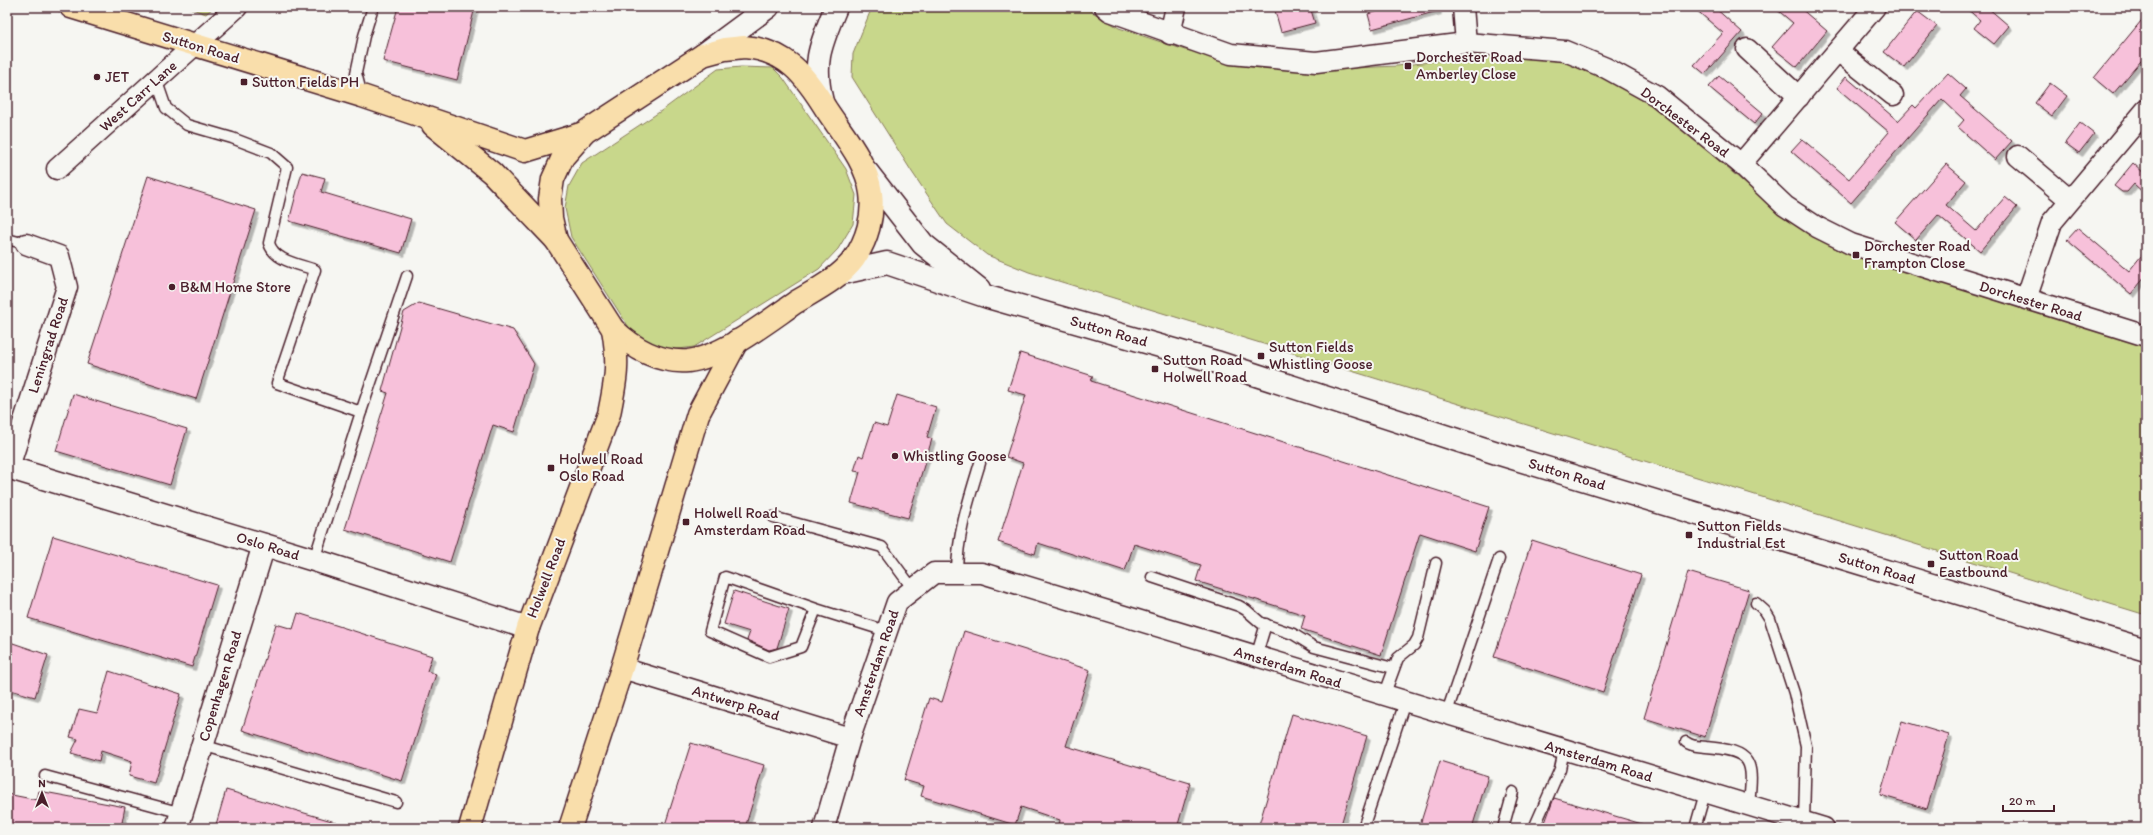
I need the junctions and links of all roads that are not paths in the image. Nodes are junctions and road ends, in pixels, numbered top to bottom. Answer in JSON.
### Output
{"nodes":[{"id":1,"x":71,"y":7,"type":"edge"},
{"id":2,"x":237,"y":7,"type":"edge"},
{"id":3,"x":373,"y":7,"type":"edge"},
{"id":4,"x":768,"y":7,"type":"edge"},
{"id":5,"x":836,"y":7,"type":"edge"},
{"id":6,"x":1105,"y":7,"type":"edge"},
{"id":7,"x":1176,"y":7,"type":"edge"},
{"id":8,"x":1463,"y":7,"type":"edge"},
{"id":9,"x":1876,"y":7,"type":"edge"},
{"id":10,"x":1170,"y":34,"type":"junction"},
{"id":11,"x":1466,"y":43,"type":"junction"},
{"id":12,"x":194,"y":45,"type":"junction"},
{"id":13,"x":1747,"y":49,"type":"dead end"},
{"id":14,"x":1838,"y":51,"type":"junction"},
{"id":15,"x":703,"y":55,"type":"junction"},
{"id":16,"x":156,"y":79,"type":"junction"},
{"id":17,"x":1892,"y":95,"type":"dead end"},
{"id":18,"x":362,"y":96,"type":"junction"},
{"id":19,"x":1799,"y":97,"type":"junction"},
{"id":20,"x":822,"y":102,"type":"junction"},
{"id":21,"x":2146,"y":110,"type":"edge"},
{"id":22,"x":422,"y":116,"type":"junction"},
{"id":23,"x":585,"y":132,"type":"junction"},
{"id":24,"x":2018,"y":156,"type":"dead end"},
{"id":25,"x":1741,"y":164,"type":"junction"},
{"id":26,"x":57,"y":169,"type":"dead end"},
{"id":27,"x":867,"y":172,"type":"junction"},
{"id":28,"x":2070,"y":200,"type":"junction"},
{"id":29,"x":7,"y":239,"type":"edge"},
{"id":30,"x":556,"y":240,"type":"junction"},
{"id":31,"x":26,"y":244,"type":"joint"},
{"id":32,"x":842,"y":273,"type":"junction"},
{"id":33,"x":407,"y":276,"type":"dead end"},
{"id":34,"x":988,"y":297,"type":"junction"},
{"id":35,"x":2026,"y":299,"type":"junction"},
{"id":36,"x":613,"y":329,"type":"junction"},
{"id":37,"x":2146,"y":336,"type":"edge"},
{"id":38,"x":737,"y":341,"type":"junction"},
{"id":39,"x":361,"y":412,"type":"junction"},
{"id":40,"x":980,"y":464,"type":"dead end"},
{"id":41,"x":8,"y":467,"type":"edge"},
{"id":42,"x":773,"y":517,"type":"dead end"},
{"id":43,"x":264,"y":545,"type":"junction"},
{"id":44,"x":1499,"y":559,"type":"dead end"},
{"id":45,"x":314,"y":560,"type":"junction"},
{"id":46,"x":1436,"y":563,"type":"dead end"},
{"id":47,"x":958,"y":573,"type":"junction"},
{"id":48,"x":1152,"y":577,"type":"dead end"},
{"id":49,"x":913,"y":590,"type":"junction"},
{"id":50,"x":1756,"y":603,"type":"dead end"},
{"id":51,"x":816,"y":609,"type":"junction"},
{"id":52,"x":1266,"y":624,"type":"junction"},
{"id":53,"x":528,"y":628,"type":"junction"},
{"id":54,"x":886,"y":631,"type":"junction"},
{"id":55,"x":2146,"y":650,"type":"edge"},
{"id":56,"x":1256,"y":657,"type":"junction"},
{"id":57,"x":622,"y":668,"type":"junction"},
{"id":58,"x":1393,"y":668,"type":"junction"},
{"id":59,"x":1384,"y":696,"type":"junction"},
{"id":60,"x":1404,"y":702,"type":"junction"},
{"id":61,"x":1446,"y":715,"type":"junction"},
{"id":62,"x":850,"y":738,"type":"junction"},
{"id":63,"x":1686,"y":742,"type":"dead end"},
{"id":64,"x":202,"y":745,"type":"junction"},
{"id":65,"x":1564,"y":750,"type":"junction"},
{"id":66,"x":45,"y":776,"type":"dead end"},
{"id":67,"x":1513,"y":792,"type":"dead end"},
{"id":68,"x":1705,"y":793,"type":"junction"},
{"id":69,"x":396,"y":802,"type":"dead end"},
{"id":70,"x":1749,"y":805,"type":"junction"},
{"id":71,"x":179,"y":821,"type":"edge"},
{"id":72,"x":1804,"y":822,"type":"junction"},
{"id":73,"x":470,"y":828,"type":"edge"},
{"id":74,"x":570,"y":828,"type":"edge"},
{"id":75,"x":824,"y":828,"type":"edge"},
{"id":76,"x":1363,"y":828,"type":"edge"},
{"id":77,"x":1503,"y":828,"type":"edge"},
{"id":78,"x":1534,"y":828,"type":"edge"},
{"id":79,"x":1695,"y":828,"type":"edge"},
{"id":80,"x":1824,"y":828,"type":"edge"}],
"edges":[{"from":1,"to":12,"type":"highway","name":"Sutton Road"},
{"from":2,"to":12,"type":"street","name":"West Carr Lane"},
{"from":3,"to":18,"type":"lane"},
{"from":4,"to":15,"type":"street"},
{"from":5,"to":20,"type":"street"},
{"from":6,"to":10,"type":"street","name":"Dorchester Road"},
{"from":7,"to":10,"type":"street"},
{"from":8,"to":11,"type":"street"},
{"from":9,"to":14,"type":"street"},
{"from":10,"to":11,"type":"street","name":"Dorchester Road"},
{"from":11,"to":25,"type":"street","name":"Dorchester Road"},
{"from":12,"to":16,"type":"street","name":"West Carr Lane"},
{"from":12,"to":18,"type":"highway","name":"Sutton Road"},
{"from":13,"to":19,"type":"street"},
{"from":14,"to":17,"type":"street"},
{"from":14,"to":19,"type":"street"},
{"from":15,"to":20,"type":"highway"},
{"from":15,"to":23,"type":"highway"},
{"from":16,"to":26,"type":"street","name":"West Carr Lane"},
{"from":16,"to":39,"type":"lane"},
{"from":18,"to":22,"type":"highway","name":"Sutton Road"},
{"from":19,"to":25,"type":"street"},
{"from":20,"to":27,"type":"highway"},
{"from":21,"to":28,"type":"street"},
{"from":22,"to":23,"type":"highway","name":"Sutton Road"},
{"from":22,"to":30,"type":"highway"},
{"from":23,"to":30,"type":"highway"},
{"from":24,"to":28,"type":"street"},
{"from":25,"to":35,"type":"street","name":"Dorchester Road"},
{"from":27,"to":32,"type":"highway"},
{"from":27,"to":34,"type":"street","name":"Sutton Road"},
{"from":28,"to":35,"type":"street"},
{"from":29,"to":31,"type":"lane"},
{"from":30,"to":36,"type":"highway"},
{"from":31,"to":41,"type":"street","name":"Leningrad Road"},
{"from":32,"to":34,"type":"street","name":"Sutton Road"},
{"from":32,"to":38,"type":"highway"},
{"from":33,"to":39,"type":"lane"},
{"from":34,"to":55,"type":"street","name":"Sutton Road"},
{"from":35,"to":37,"type":"street","name":"Dorchester Road"},
{"from":36,"to":38,"type":"highway"},
{"from":36,"to":53,"type":"highway","name":"Holwell Road"},
{"from":38,"to":57,"type":"highway"},
{"from":39,"to":45,"type":"lane"},
{"from":40,"to":47,"type":"lane"},
{"from":41,"to":43,"type":"street","name":"Oslo Road"},
{"from":42,"to":49,"type":"lane"},
{"from":43,"to":45,"type":"street","name":"Oslo Road"},
{"from":43,"to":64,"type":"street","name":"Copenhagen Road"},
{"from":44,"to":61,"type":"lane"},
{"from":45,"to":53,"type":"street","name":"Oslo Road"},
{"from":46,"to":58,"type":"lane"},
{"from":47,"to":49,"type":"street","name":"Amsterdam Road"},
{"from":47,"to":56,"type":"street","name":"Amsterdam Road"},
{"from":48,"to":52,"type":"lane"},
{"from":49,"to":54,"type":"street","name":"Amsterdam Road"},
{"from":50,"to":72,"type":"lane"},
{"from":51,"to":51,"type":"lane"},
{"from":51,"to":54,"type":"lane"},
{"from":52,"to":56,"type":"lane"},
{"from":52,"to":58,"type":"lane"},
{"from":53,"to":73,"type":"highway","name":"Holwell Road"},
{"from":54,"to":62,"type":"street","name":"Amsterdam Road"},
{"from":56,"to":59,"type":"street","name":"Amsterdam Road"},
{"from":57,"to":62,"type":"street","name":"Antwerp Road"},
{"from":57,"to":74,"type":"highway"},
{"from":58,"to":59,"type":"lane"},
{"from":59,"to":60,"type":"street","name":"Amsterdam Road"},
{"from":60,"to":61,"type":"street","name":"Amsterdam Road"},
{"from":60,"to":76,"type":"lane"},
{"from":61,"to":65,"type":"street","name":"Amsterdam Road"},
{"from":62,"to":75,"type":"street","name":"Amsterdam Road"},
{"from":63,"to":70,"type":"lane"},
{"from":64,"to":69,"type":"lane"},
{"from":64,"to":71,"type":"street","name":"Copenhagen Road"},
{"from":65,"to":68,"type":"street","name":"Amsterdam Road"},
{"from":65,"to":78,"type":"lane"},
{"from":66,"to":71,"type":"lane"},
{"from":67,"to":77,"type":"lane"},
{"from":68,"to":70,"type":"street","name":"Amsterdam Road"},
{"from":68,"to":79,"type":"lane"},
{"from":70,"to":72,"type":"street","name":"Amsterdam Road"},
{"from":72,"to":80,"type":"street","name":"Amsterdam Road"}]}
